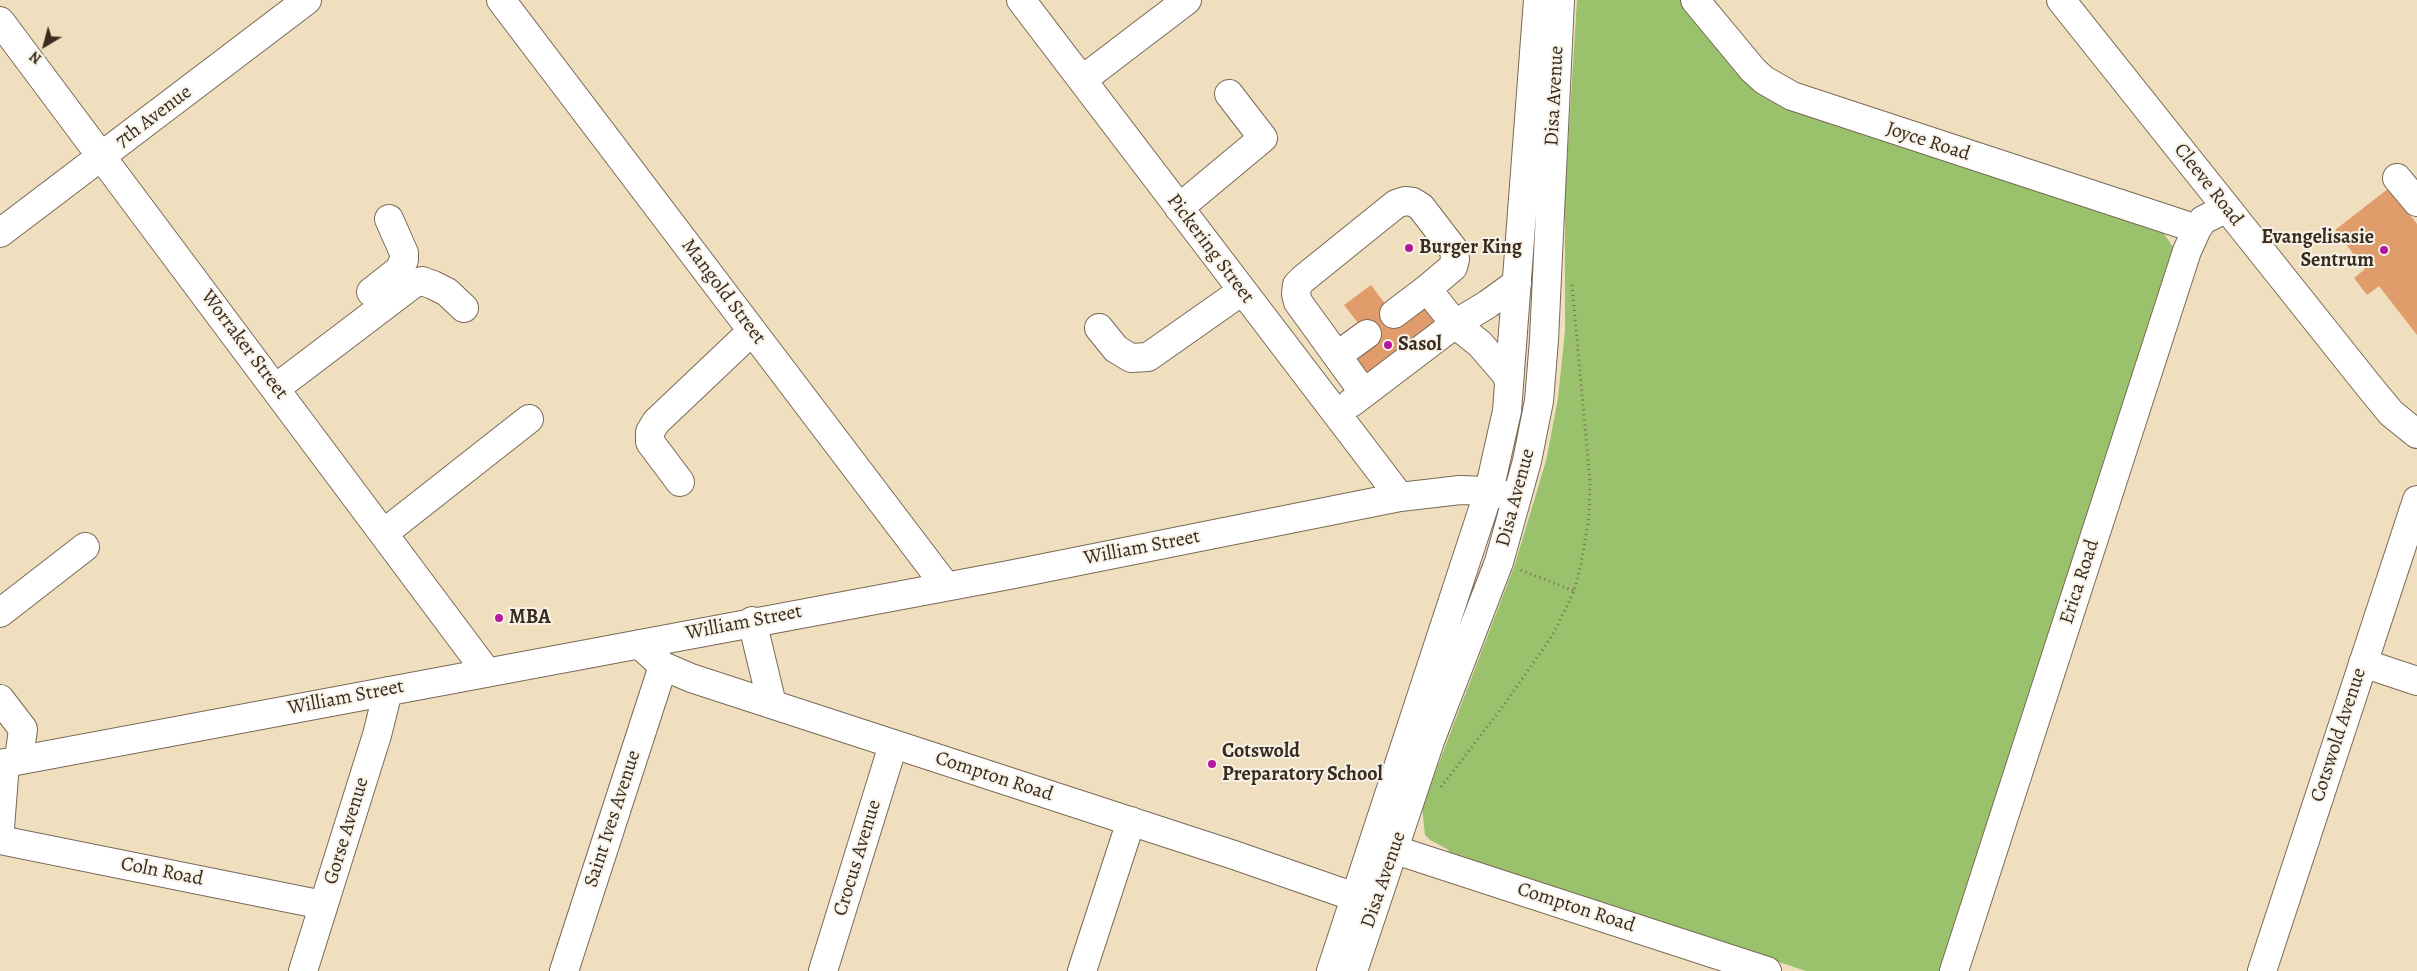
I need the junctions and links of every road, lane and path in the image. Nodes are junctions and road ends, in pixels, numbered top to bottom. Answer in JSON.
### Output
{"nodes":[{"id":1,"x":307,"y":0,"type":"edge"},
{"id":2,"x":501,"y":0,"type":"edge"},
{"id":3,"x":1021,"y":0,"type":"edge"},
{"id":4,"x":1188,"y":0,"type":"edge"},
{"id":5,"x":1538,"y":0,"type":"edge"},
{"id":6,"x":1560,"y":0,"type":"edge"},
{"id":7,"x":1695,"y":0,"type":"edge"},
{"id":8,"x":2061,"y":0,"type":"edge"},
{"id":9,"x":0,"y":20,"type":"edge"},
{"id":10,"x":1082,"y":80,"type":"junction"},
{"id":11,"x":1229,"y":94,"type":"dead end"},
{"id":12,"x":103,"y":155,"type":"junction"},
{"id":13,"x":2397,"y":178,"type":"dead end"},
{"id":14,"x":2417,"y":202,"type":"edge"},
{"id":15,"x":1179,"y":208,"type":"junction"},
{"id":16,"x":2226,"y":208,"type":"junction"},
{"id":17,"x":389,"y":220,"type":"dead end"},
{"id":18,"x":2197,"y":229,"type":"junction"},
{"id":19,"x":0,"y":233,"type":"edge"},
{"id":20,"x":1572,"y":282,"type":"dead end"},
{"id":21,"x":1517,"y":284,"type":"junction"},
{"id":22,"x":1427,"y":289,"type":"junction"},
{"id":23,"x":1242,"y":291,"type":"junction"},
{"id":24,"x":464,"y":308,"type":"dead end"},
{"id":25,"x":1394,"y":314,"type":"dead end"},
{"id":26,"x":1455,"y":324,"type":"junction"},
{"id":27,"x":1099,"y":328,"type":"dead end"},
{"id":28,"x":752,"y":330,"type":"junction"},
{"id":29,"x":1367,"y":334,"type":"dead end"},
{"id":30,"x":1338,"y":355,"type":"junction"},
{"id":31,"x":270,"y":381,"type":"junction"},
{"id":32,"x":1509,"y":382,"type":"junction"},
{"id":33,"x":1364,"y":393,"type":"junction"},
{"id":34,"x":1336,"y":415,"type":"junction"},
{"id":35,"x":529,"y":419,"type":"dead end"},
{"id":36,"x":2417,"y":434,"type":"edge"},
{"id":37,"x":680,"y":482,"type":"dead end"},
{"id":38,"x":1489,"y":491,"type":"junction"},
{"id":39,"x":1400,"y":497,"type":"junction"},
{"id":40,"x":1518,"y":498,"type":"junction"},
{"id":41,"x":2417,"y":500,"type":"edge"},
{"id":42,"x":384,"y":533,"type":"junction"},
{"id":43,"x":85,"y":547,"type":"dead end"},
{"id":44,"x":1514,"y":567,"type":"dead end"},
{"id":45,"x":946,"y":585,"type":"junction"},
{"id":46,"x":1574,"y":591,"type":"junction"},
{"id":47,"x":0,"y":613,"type":"edge"},
{"id":48,"x":752,"y":622,"type":"junction"},
{"id":49,"x":639,"y":644,"type":"junction"},
{"id":50,"x":2363,"y":663,"type":"junction"},
{"id":51,"x":663,"y":666,"type":"junction"},
{"id":52,"x":486,"y":671,"type":"junction"},
{"id":53,"x":2417,"y":681,"type":"edge"},
{"id":54,"x":388,"y":691,"type":"junction"},
{"id":55,"x":0,"y":699,"type":"edge"},
{"id":56,"x":772,"y":704,"type":"junction"},
{"id":57,"x":893,"y":745,"type":"junction"},
{"id":58,"x":8,"y":762,"type":"edge"},
{"id":59,"x":1438,"y":791,"type":"dead end"},
{"id":60,"x":1131,"y":821,"type":"junction"},
{"id":61,"x":0,"y":828,"type":"edge"},
{"id":62,"x":0,"y":840,"type":"edge"},
{"id":63,"x":1385,"y":845,"type":"junction"},
{"id":64,"x":1365,"y":900,"type":"junction"},
{"id":65,"x":324,"y":905,"type":"junction"},
{"id":66,"x":303,"y":971,"type":"edge"},
{"id":67,"x":564,"y":971,"type":"edge"},
{"id":68,"x":822,"y":971,"type":"edge"},
{"id":69,"x":1082,"y":971,"type":"edge"},
{"id":70,"x":1331,"y":971,"type":"edge"},
{"id":71,"x":1353,"y":971,"type":"edge"},
{"id":72,"x":1767,"y":971,"type":"edge"},
{"id":73,"x":1954,"y":971,"type":"edge"},
{"id":74,"x":2262,"y":971,"type":"edge"}],
"edges":[{"from":1,"to":12,"type":"street","name":"7th Avenue"},
{"from":2,"to":28,"type":"street","name":"Mangold Street"},
{"from":3,"to":10,"type":"street","name":"Pickering Street"},
{"from":4,"to":10,"type":"street"},
{"from":5,"to":21,"type":"street","name":"Disa Avenue"},
{"from":6,"to":40,"type":"street","name":"Disa Avenue"},
{"from":7,"to":18,"type":"street","name":"Joyce Road"},
{"from":8,"to":16,"type":"street","name":"Cleeve Road"},
{"from":9,"to":12,"type":"street","name":"Worraker Street"},
{"from":10,"to":15,"type":"street","name":"Pickering Street"},
{"from":11,"to":15,"type":"street"},
{"from":12,"to":19,"type":"street","name":"7th Avenue"},
{"from":12,"to":31,"type":"street","name":"Worraker Street"},
{"from":13,"to":14,"type":"street"},
{"from":15,"to":23,"type":"street","name":"Pickering Street"},
{"from":16,"to":18,"type":"street","name":"Erica Road"},
{"from":16,"to":36,"type":"street","name":"Cleeve Road"},
{"from":17,"to":31,"type":"street"},
{"from":18,"to":73,"type":"street","name":"Erica Road"},
{"from":20,"to":46,"type":"path"},
{"from":21,"to":26,"type":"street"},
{"from":21,"to":32,"type":"street","name":"Disa Avenue"},
{"from":22,"to":25,"type":"street"},
{"from":22,"to":26,"type":"street"},
{"from":22,"to":30,"type":"street"},
{"from":23,"to":27,"type":"street"},
{"from":23,"to":34,"type":"street","name":"Pickering Street"},
{"from":24,"to":31,"type":"street"},
{"from":26,"to":32,"type":"street"},
{"from":26,"to":33,"type":"street"},
{"from":28,"to":37,"type":"street"},
{"from":28,"to":45,"type":"street","name":"Mangold Street"},
{"from":29,"to":30,"type":"street"},
{"from":30,"to":33,"type":"street"},
{"from":31,"to":42,"type":"street","name":"Worraker Street"},
{"from":32,"to":38,"type":"street","name":"Disa Avenue"},
{"from":33,"to":34,"type":"street"},
{"from":34,"to":39,"type":"street","name":"Pickering Street"},
{"from":35,"to":42,"type":"street"},
{"from":38,"to":39,"type":"street","name":"William Street"},
{"from":38,"to":40,"type":"street","name":"William Street"},
{"from":38,"to":63,"type":"street","name":"Disa Avenue"},
{"from":39,"to":45,"type":"street","name":"William Street"},
{"from":40,"to":63,"type":"street","name":"Disa Avenue"},
{"from":41,"to":50,"type":"street","name":"Cotswold Avenue"},
{"from":42,"to":52,"type":"street","name":"Worraker Street"},
{"from":43,"to":47,"type":"street"},
{"from":44,"to":46,"type":"path"},
{"from":45,"to":48,"type":"street","name":"William Street"},
{"from":46,"to":59,"type":"path"},
{"from":48,"to":49,"type":"street","name":"William Street"},
{"from":48,"to":56,"type":"street"},
{"from":49,"to":51,"type":"street","name":"Compton Road"},
{"from":49,"to":52,"type":"street","name":"William Street"},
{"from":50,"to":53,"type":"street"},
{"from":50,"to":74,"type":"street","name":"Cotswold Avenue"},
{"from":51,"to":56,"type":"street","name":"Compton Road"},
{"from":51,"to":67,"type":"street","name":"Saint Ives Avenue"},
{"from":52,"to":54,"type":"street","name":"William Street"},
{"from":54,"to":58,"type":"street","name":"William Street"},
{"from":54,"to":65,"type":"street","name":"Gorse Avenue"},
{"from":55,"to":58,"type":"street"},
{"from":56,"to":57,"type":"street","name":"Compton Road"},
{"from":57,"to":60,"type":"street","name":"Compton Road"},
{"from":57,"to":68,"type":"street","name":"Crocus Avenue"},
{"from":58,"to":61,"type":"street"},
{"from":60,"to":64,"type":"street","name":"Compton Road"},
{"from":60,"to":69,"type":"street"},
{"from":62,"to":65,"type":"street","name":"Coln Road"},
{"from":63,"to":64,"type":"street","name":"Disa Avenue"},
{"from":63,"to":72,"type":"street","name":"Compton Road"},
{"from":64,"to":70,"type":"street","name":"Disa Avenue"},
{"from":64,"to":71,"type":"street","name":"Disa Avenue"},
{"from":65,"to":66,"type":"street","name":"Gorse Avenue"}]}
